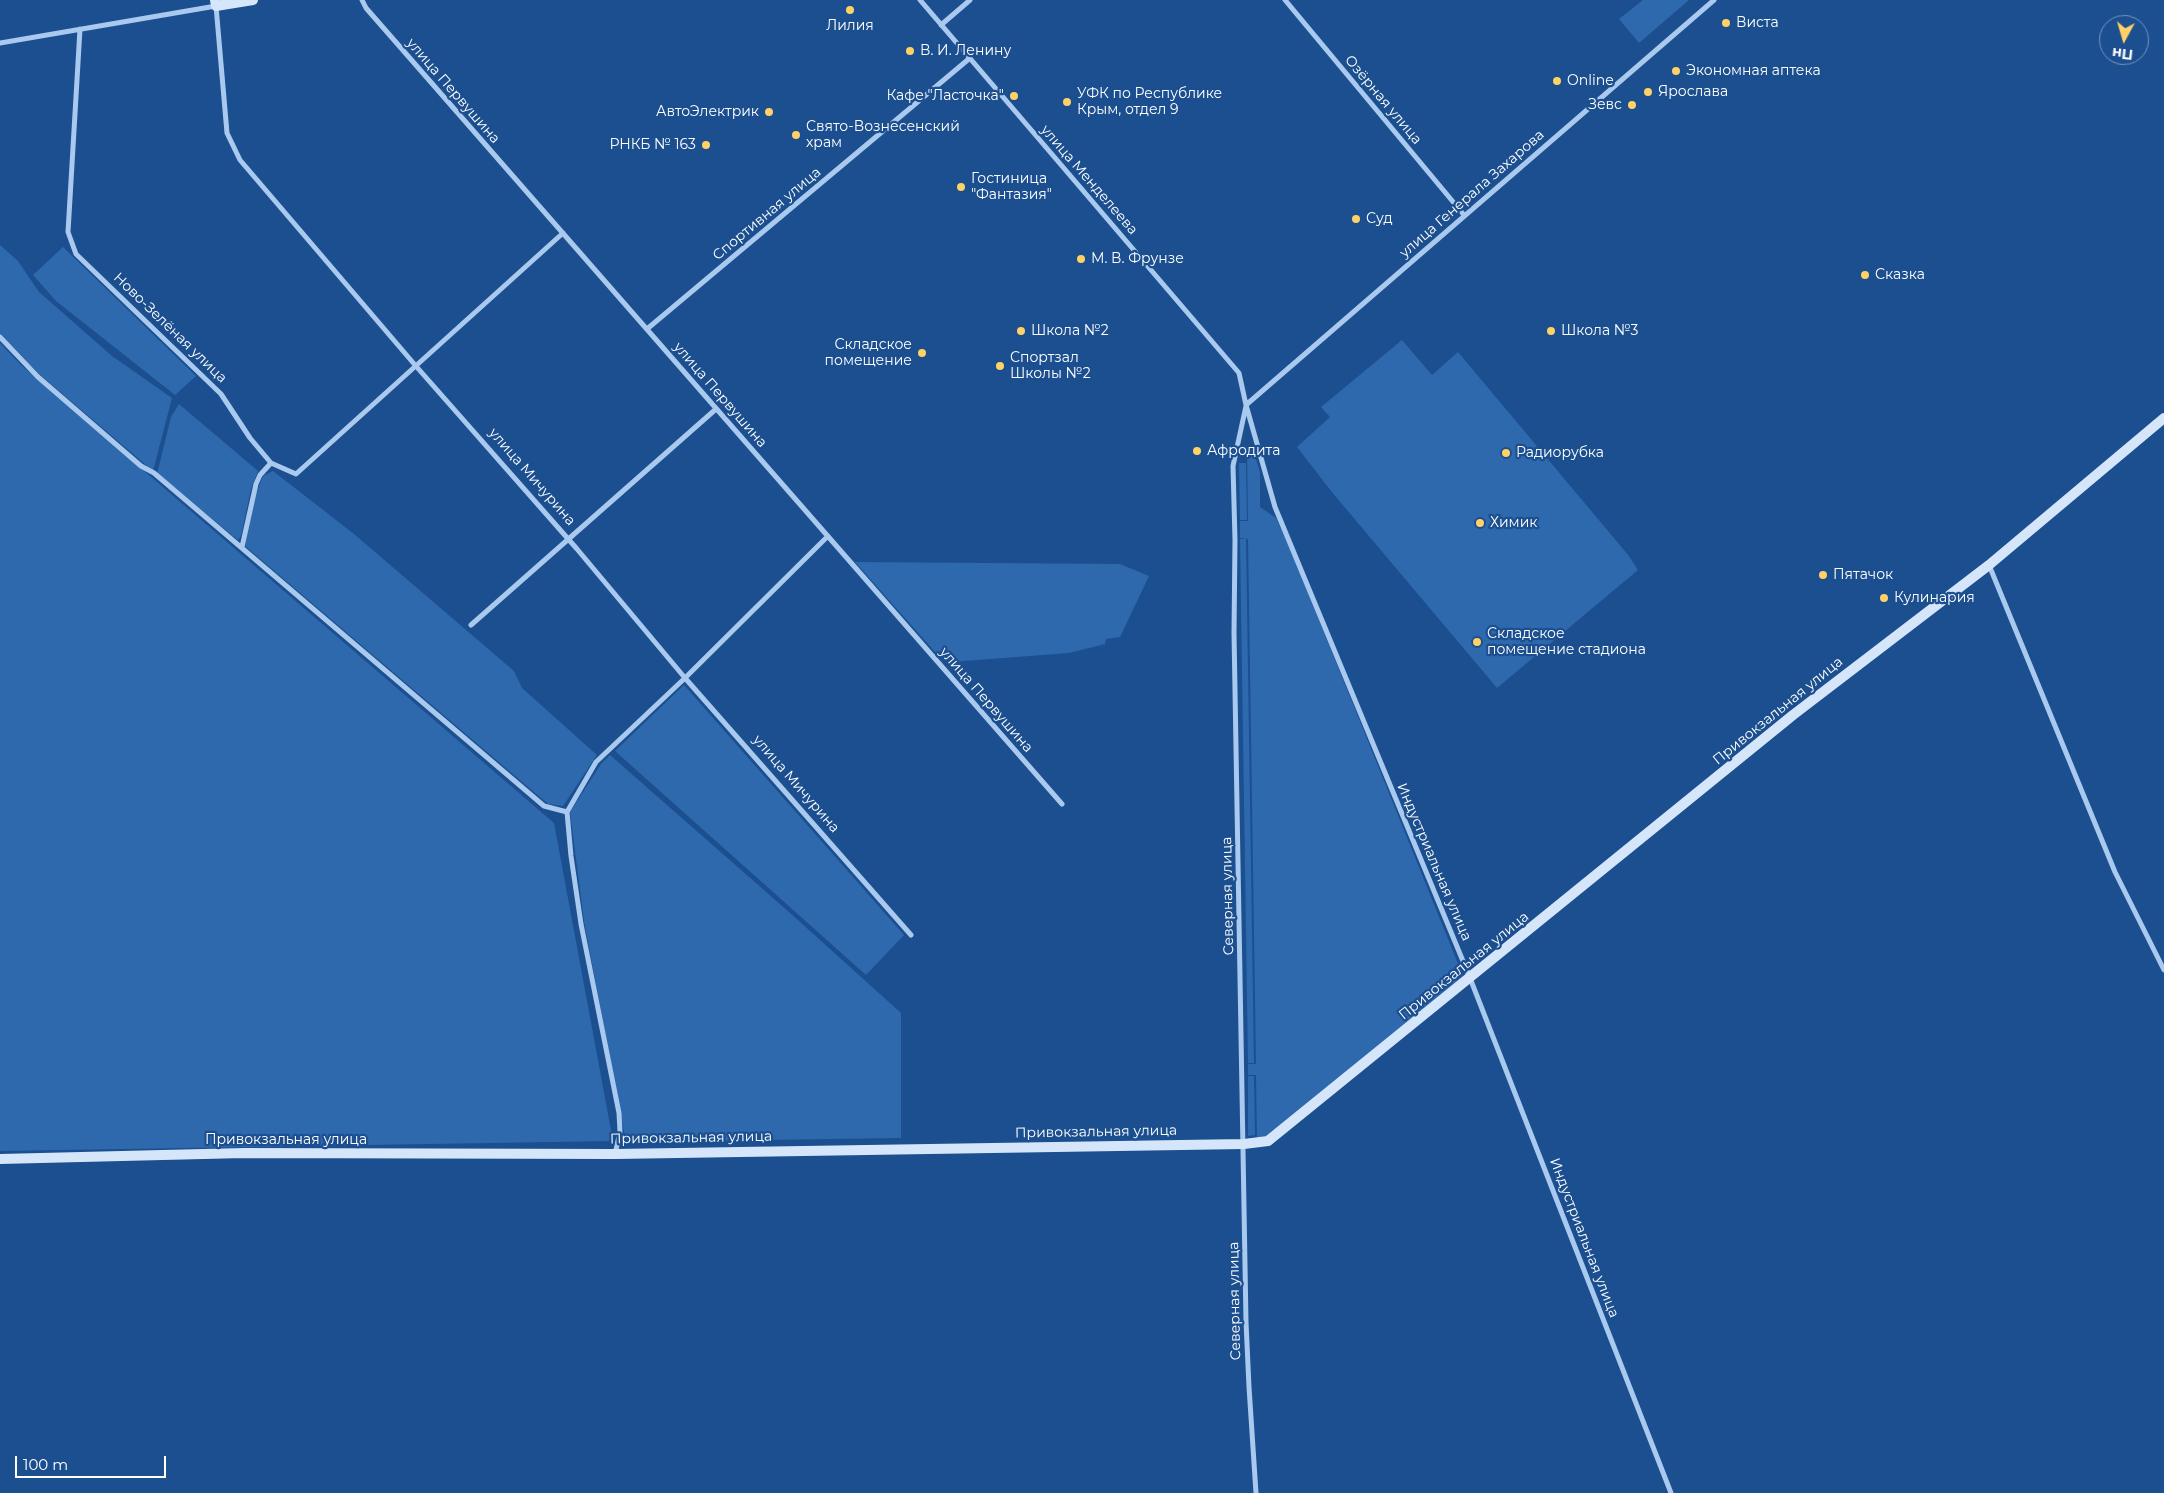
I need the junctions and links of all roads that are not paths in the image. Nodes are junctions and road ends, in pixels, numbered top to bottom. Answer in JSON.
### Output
{"nodes":[{"id":1,"x":253,"y":0,"type":"edge"},
{"id":2,"x":362,"y":0,"type":"edge"},
{"id":3,"x":920,"y":0,"type":"edge"},
{"id":4,"x":970,"y":0,"type":"edge"},
{"id":5,"x":1285,"y":0,"type":"edge"},
{"id":6,"x":1714,"y":0,"type":"edge"},
{"id":7,"x":215,"y":3,"type":"edge"},
{"id":8,"x":941,"y":25,"type":"junction"},
{"id":9,"x":80,"y":29,"type":"junction"},
{"id":10,"x":0,"y":43,"type":"edge"},
{"id":11,"x":970,"y":58,"type":"junction"},
{"id":12,"x":1464,"y":215,"type":"junction"},
{"id":13,"x":563,"y":233,"type":"junction"},
{"id":14,"x":647,"y":329,"type":"junction"},
{"id":15,"x":0,"y":337,"type":"edge"},
{"id":16,"x":415,"y":365,"type":"junction"},
{"id":17,"x":1246,"y":405,"type":"junction"},
{"id":18,"x":716,"y":409,"type":"junction"},
{"id":19,"x":2164,"y":418,"type":"edge"},
{"id":20,"x":271,"y":462,"type":"junction"},
{"id":21,"x":828,"y":536,"type":"junction"},
{"id":22,"x":568,"y":540,"type":"junction"},
{"id":23,"x":242,"y":548,"type":"junction"},
{"id":24,"x":1989,"y":565,"type":"junction"},
{"id":25,"x":471,"y":625,"type":"dead end"},
{"id":26,"x":685,"y":678,"type":"junction"},
{"id":27,"x":1062,"y":804,"type":"dead end"},
{"id":28,"x":567,"y":812,"type":"junction"},
{"id":29,"x":911,"y":935,"type":"dead end"},
{"id":30,"x":2164,"y":970,"type":"edge"},
{"id":31,"x":1470,"y":978,"type":"junction"},
{"id":32,"x":1244,"y":1144,"type":"junction"},
{"id":33,"x":615,"y":1154,"type":"junction"},
{"id":34,"x":0,"y":1159,"type":"edge"},
{"id":35,"x":1256,"y":1493,"type":"edge"},
{"id":36,"x":1671,"y":1493,"type":"edge"}],
"edges":[{"from":1,"to":7,"type":"main road"},
{"from":2,"to":13,"type":"street","name":"улица Первушина"},
{"from":3,"to":8,"type":"street","name":"улица Менделеева"},
{"from":4,"to":8,"type":"street"},
{"from":5,"to":12,"type":"street","name":"Озёрная улица"},
{"from":6,"to":12,"type":"street","name":"улица Генерала Захарова"},
{"from":7,"to":9,"type":"street"},
{"from":7,"to":16,"type":"street","name":"улица Мичурина"},
{"from":8,"to":11,"type":"street","name":"улица Менделеева"},
{"from":9,"to":10,"type":"street"},
{"from":9,"to":20,"type":"street","name":"Ново-Зелёная улица"},
{"from":11,"to":14,"type":"street","name":"Спортивная улица"},
{"from":11,"to":17,"type":"street","name":"улица Менделеева"},
{"from":12,"to":17,"type":"street","name":"улица Генерала Захарова"},
{"from":13,"to":14,"type":"street","name":"улица Первушина"},
{"from":13,"to":16,"type":"street","name":"Ново-Зелёная улица"},
{"from":14,"to":18,"type":"street","name":"улица Первушина"},
{"from":15,"to":23,"type":"street"},
{"from":16,"to":20,"type":"street","name":"Ново-Зелёная улица"},
{"from":16,"to":22,"type":"street","name":"улица Мичурина"},
{"from":17,"to":31,"type":"street","name":"Индустриальная улица"},
{"from":17,"to":32,"type":"street","name":"Северная улица"},
{"from":18,"to":21,"type":"street","name":"улица Первушина"},
{"from":18,"to":22,"type":"street"},
{"from":19,"to":24,"type":"main road","name":"Привокзальная улица"},
{"from":20,"to":23,"type":"street"},
{"from":21,"to":26,"type":"street"},
{"from":21,"to":27,"type":"street","name":"улица Первушина"},
{"from":22,"to":25,"type":"street"},
{"from":22,"to":26,"type":"street","name":"улица Мичурина"},
{"from":23,"to":28,"type":"street"},
{"from":24,"to":30,"type":"street"},
{"from":24,"to":31,"type":"main road","name":"Привокзальная улица"},
{"from":26,"to":28,"type":"street"},
{"from":26,"to":29,"type":"street","name":"улица Мичурина"},
{"from":28,"to":33,"type":"street"},
{"from":31,"to":32,"type":"main road","name":"Привокзальная улица"},
{"from":31,"to":36,"type":"street","name":"Индустриальная улица"},
{"from":32,"to":33,"type":"main road","name":"Привокзальная улица"},
{"from":32,"to":35,"type":"street","name":"Северная улица"},
{"from":33,"to":34,"type":"main road","name":"Привокзальная улица"}]}
